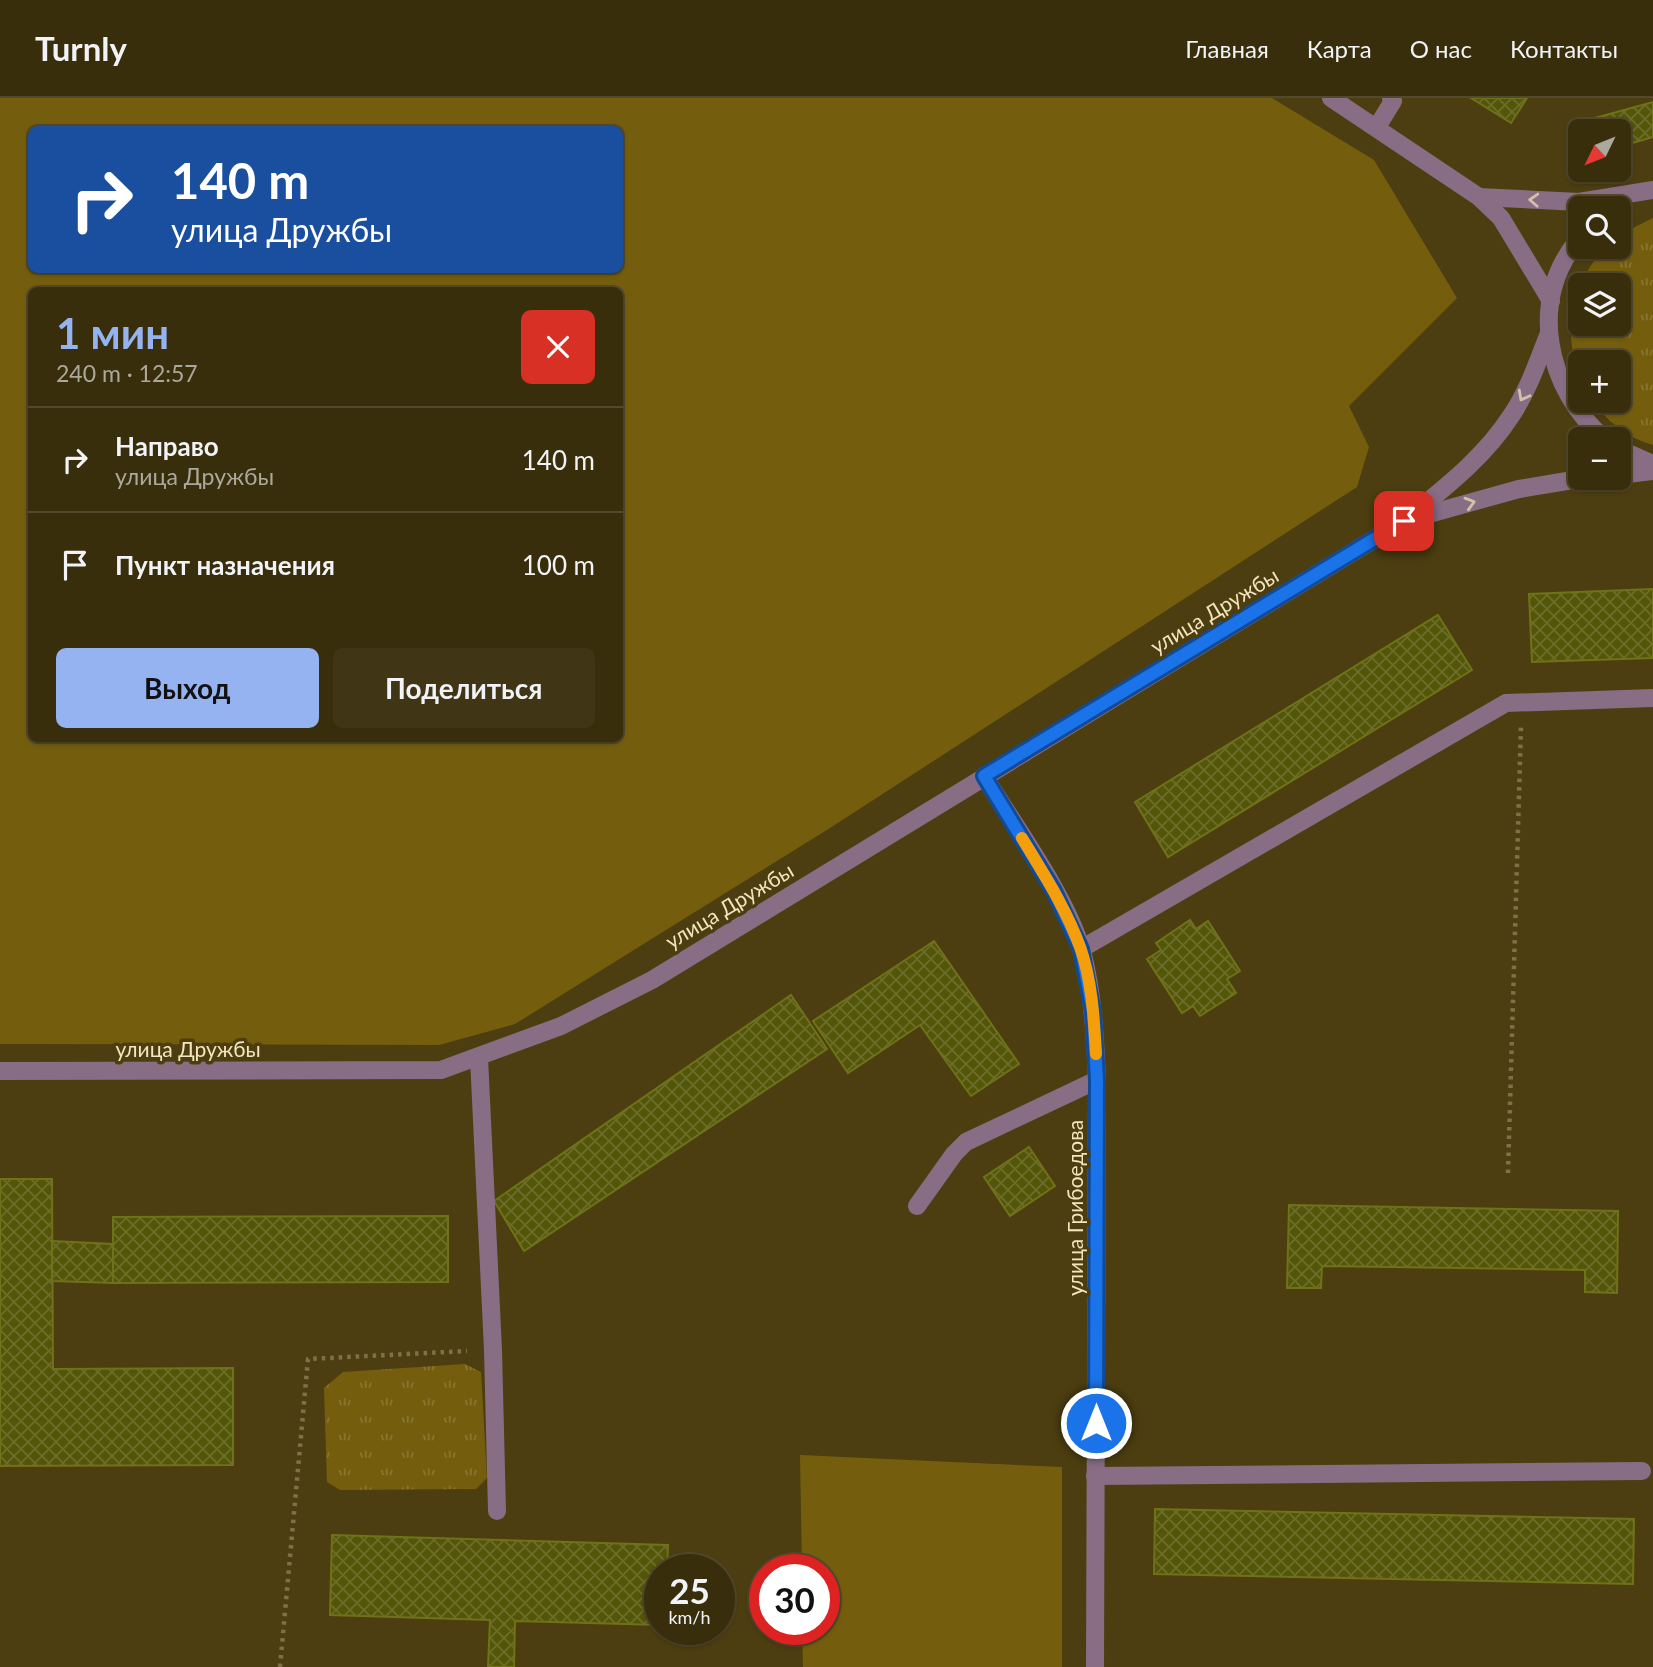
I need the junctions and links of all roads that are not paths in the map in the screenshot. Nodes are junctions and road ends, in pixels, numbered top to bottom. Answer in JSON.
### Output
{"nodes":[{"id":1,"x":1331,"y":98,"type":"edge"},
{"id":2,"x":1393,"y":99,"type":"edge"},
{"id":3,"x":1377,"y":127,"type":"junction"},
{"id":4,"x":1652,"y":190,"type":"edge"},
{"id":5,"x":1479,"y":197,"type":"junction"},
{"id":6,"x":1631,"y":200,"type":"edge"},
{"id":7,"x":1568,"y":258,"type":"edge"},
{"id":8,"x":1551,"y":301,"type":"junction"},
{"id":9,"x":1549,"y":333,"type":"junction"},
{"id":10,"x":1590,"y":427,"type":"edge"},
{"id":11,"x":1631,"y":454,"type":"edge"},
{"id":12,"x":1653,"y":464,"type":"edge"},
{"id":13,"x":1653,"y":471,"type":"edge"},
{"id":14,"x":1631,"y":474,"type":"edge"},
{"id":15,"x":1568,"y":481,"type":"edge"},
{"id":16,"x":1404,"y":521,"type":"junction"},
{"id":17,"x":1653,"y":698,"type":"edge"},
{"id":18,"x":984,"y":776,"type":"junction"},
{"id":19,"x":1081,"y":949,"type":"junction"},
{"id":20,"x":479,"y":1058,"type":"junction"},
{"id":21,"x":0,"y":1071,"type":"edge"},
{"id":22,"x":1097,"y":1080,"type":"junction"},
{"id":23,"x":918,"y":1206,"type":"dead end"},
{"id":24,"x":1642,"y":1471,"type":"dead end"},
{"id":25,"x":1096,"y":1476,"type":"junction"},
{"id":26,"x":497,"y":1511,"type":"dead end"},
{"id":27,"x":1095,"y":1667,"type":"edge"}],
"edges":[{"from":1,"to":3,"type":"street"},
{"from":2,"to":3,"type":"street"},
{"from":3,"to":5,"type":"street"},
{"from":4,"to":5,"type":"street","one_way":true},
{"from":4,"to":6,"type":"street"},
{"from":5,"to":8,"type":"street"},
{"from":7,"to":8,"type":"street"},
{"from":8,"to":9,"type":"street"},
{"from":9,"to":10,"type":"street"},
{"from":9,"to":16,"type":"street","one_way":true},
{"from":11,"to":12,"type":"street"},
{"from":13,"to":14,"type":"street"},
{"from":16,"to":15,"type":"street","one_way":true},
{"from":16,"to":18,"type":"street","name":"улица Дружбы"},
{"from":17,"to":19,"type":"street"},
{"from":18,"to":19,"type":"street","name":"улица Грибоедова"},
{"from":18,"to":20,"type":"street","name":"улица Дружбы"},
{"from":19,"to":22,"type":"street","name":"улица Грибоедова"},
{"from":20,"to":21,"type":"street","name":"улица Дружбы"},
{"from":20,"to":26,"type":"street"},
{"from":22,"to":23,"type":"street"},
{"from":22,"to":25,"type":"street","name":"улица Грибоедова"},
{"from":24,"to":25,"type":"street"},
{"from":25,"to":27,"type":"street","name":"улица Грибоедова"}]}
